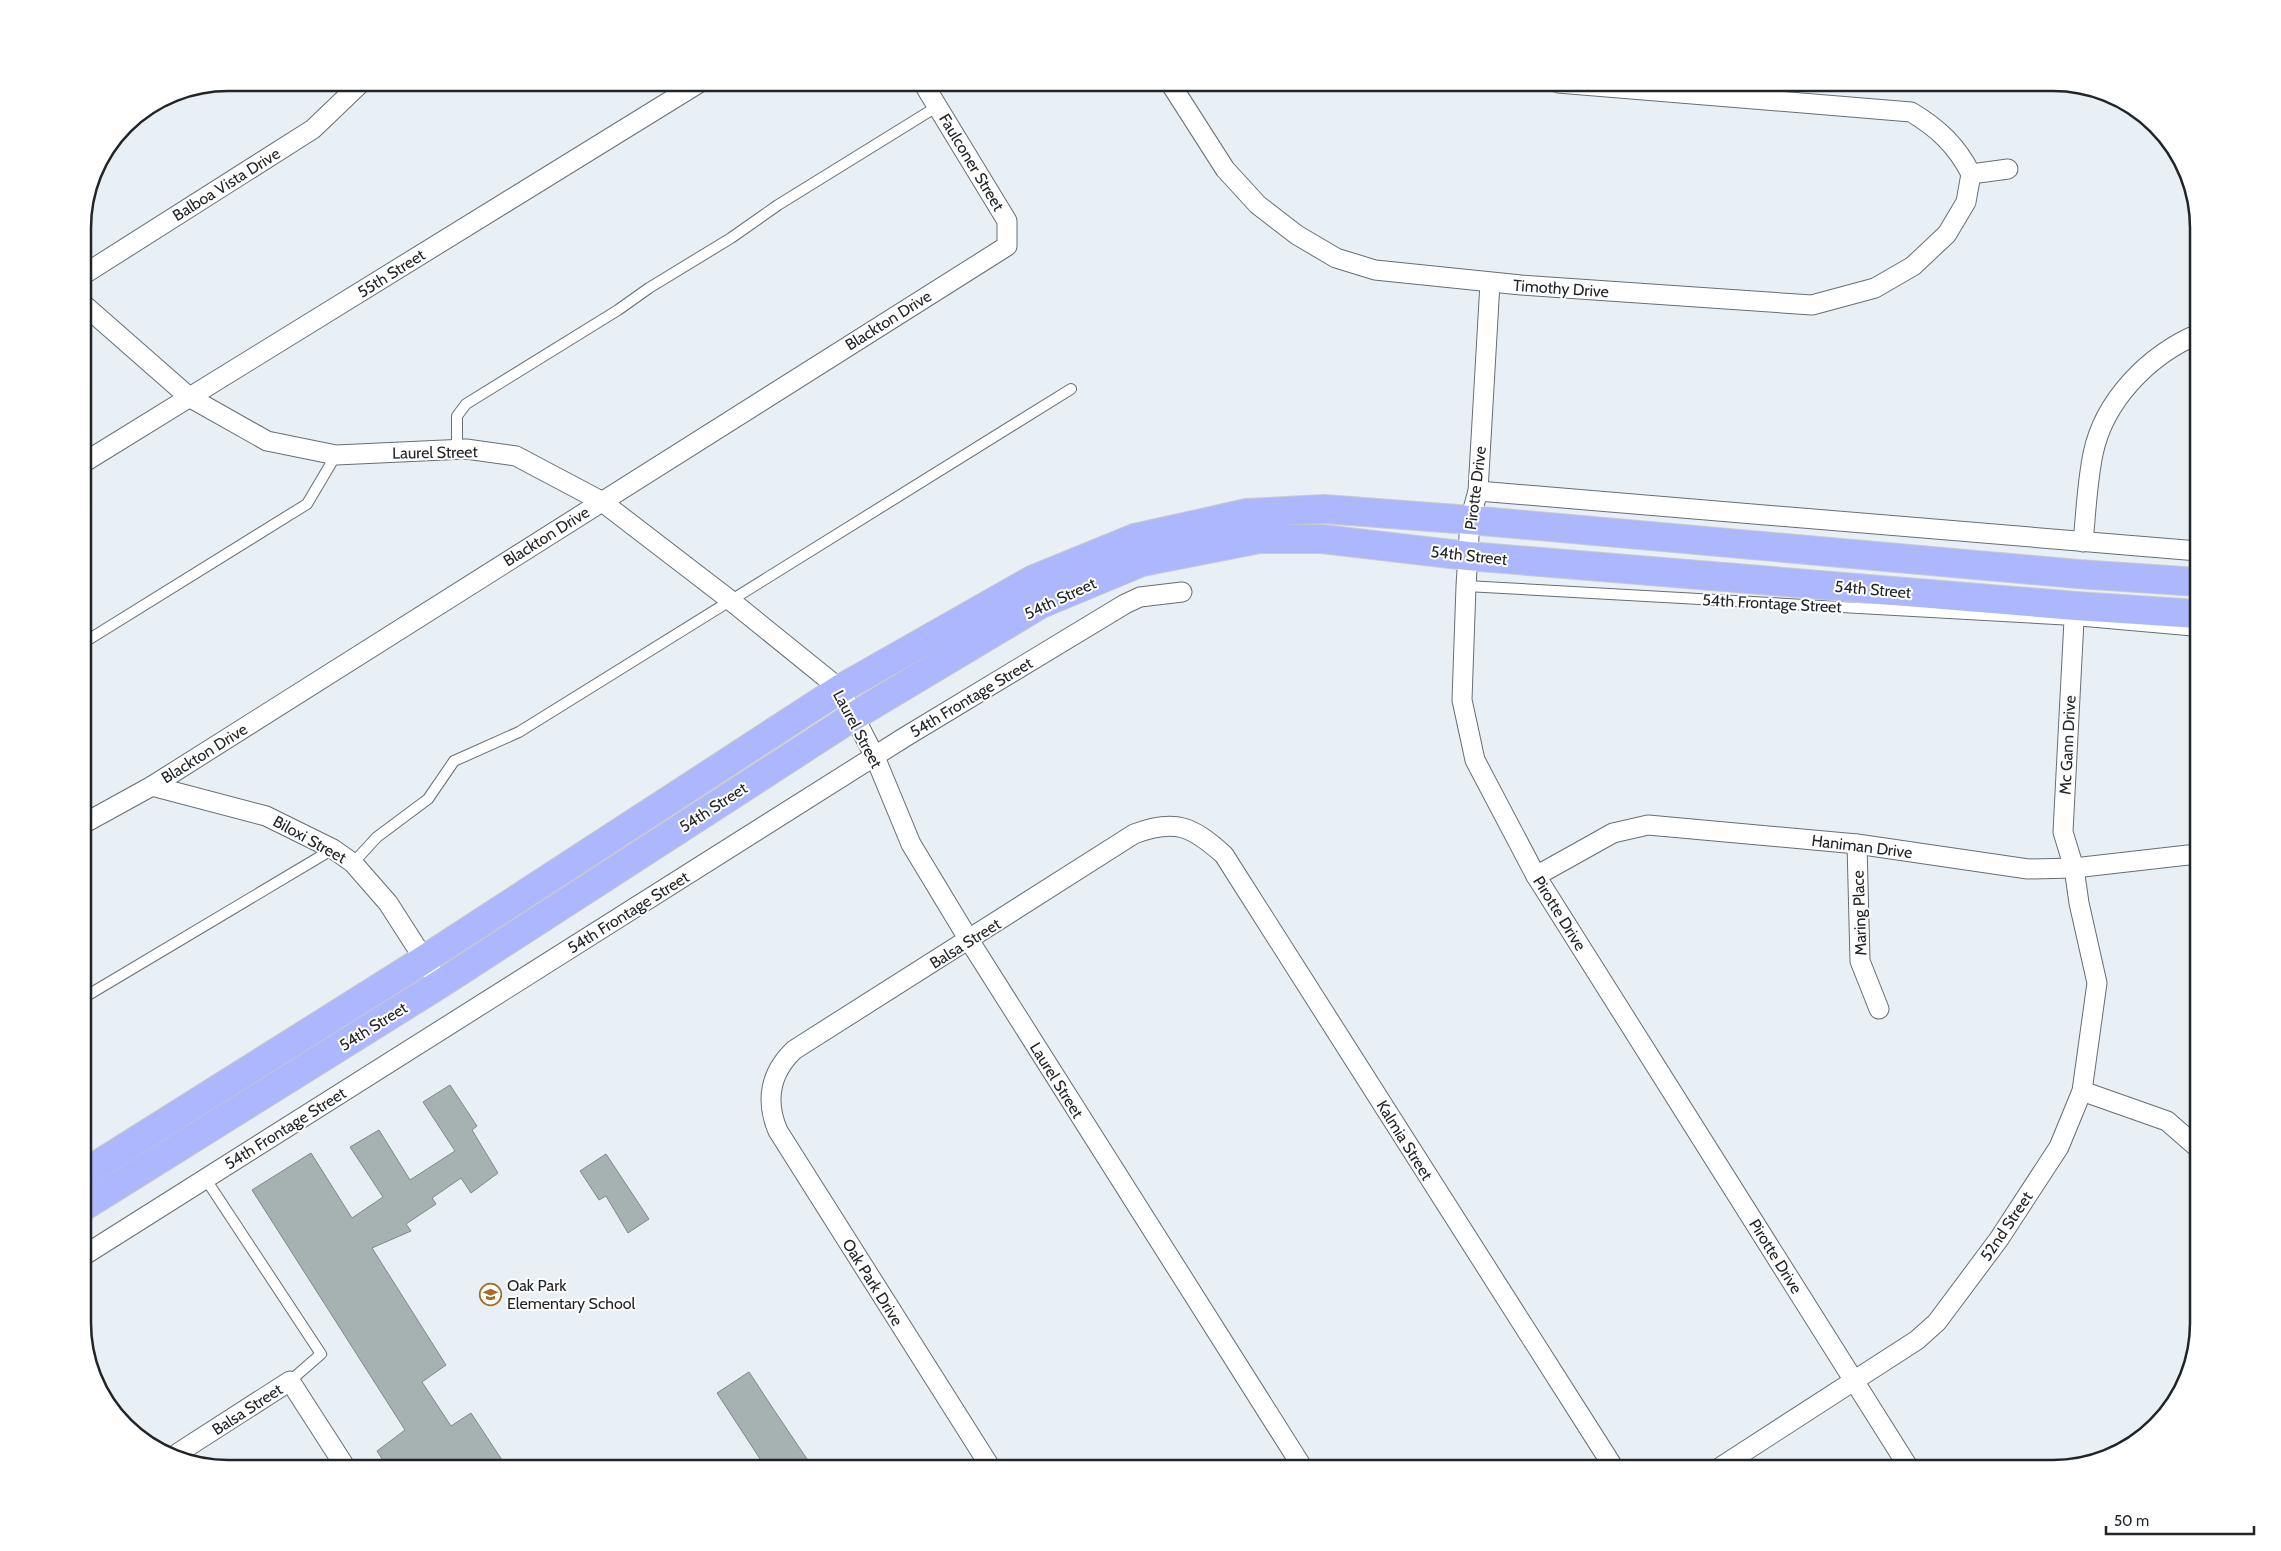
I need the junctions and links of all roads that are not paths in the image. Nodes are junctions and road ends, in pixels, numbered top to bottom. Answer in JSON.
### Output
{"nodes":[{"id":1,"x":1180,"y":91,"type":"edge"},
{"id":2,"x":1748,"y":91,"type":"edge"},
{"id":3,"x":351,"y":92,"type":"edge"},
{"id":4,"x":683,"y":92,"type":"edge"},
{"id":5,"x":929,"y":92,"type":"edge"},
{"id":6,"x":938,"y":106,"type":"junction"},
{"id":7,"x":2008,"y":169,"type":"dead end"},
{"id":8,"x":1971,"y":174,"type":"junction"},
{"id":9,"x":1007,"y":246,"type":"joint"},
{"id":10,"x":92,"y":269,"type":"edge"},
{"id":11,"x":1490,"y":283,"type":"junction"},
{"id":12,"x":92,"y":312,"type":"edge"},
{"id":13,"x":2190,"y":338,"type":"edge"},
{"id":14,"x":1071,"y":389,"type":"dead end"},
{"id":15,"x":189,"y":397,"type":"junction"},
{"id":16,"x":457,"y":449,"type":"junction"},
{"id":17,"x":336,"y":455,"type":"junction"},
{"id":18,"x":92,"y":456,"type":"edge"},
{"id":19,"x":1478,"y":492,"type":"junction"},
{"id":20,"x":601,"y":501,"type":"junction"},
{"id":21,"x":1470,"y":520,"type":"junction"},
{"id":22,"x":2082,"y":542,"type":"junction"},
{"id":23,"x":2190,"y":551,"type":"edge"},
{"id":24,"x":1468,"y":556,"type":"junction"},
{"id":25,"x":2190,"y":581,"type":"edge"},
{"id":26,"x":1466,"y":586,"type":"junction"},
{"id":27,"x":1182,"y":592,"type":"dead end"},
{"id":28,"x":730,"y":600,"type":"junction"},
{"id":29,"x":2190,"y":614,"type":"edge"},
{"id":30,"x":2074,"y":620,"type":"junction"},
{"id":31,"x":2190,"y":630,"type":"edge"},
{"id":32,"x":92,"y":637,"type":"edge"},
{"id":33,"x":840,"y":690,"type":"junction"},
{"id":34,"x":854,"y":716,"type":"junction"},
{"id":35,"x":875,"y":756,"type":"junction"},
{"id":36,"x":152,"y":786,"type":"junction"},
{"id":37,"x":92,"y":819,"type":"edge"},
{"id":38,"x":1182,"y":826,"type":"joint"},
{"id":39,"x":1857,"y":844,"type":"junction"},
{"id":40,"x":333,"y":849,"type":"junction"},
{"id":41,"x":2190,"y":855,"type":"edge"},
{"id":42,"x":353,"y":863,"type":"junction"},
{"id":43,"x":2074,"y":868,"type":"junction"},
{"id":44,"x":1536,"y":876,"type":"junction"},
{"id":45,"x":969,"y":940,"type":"junction"},
{"id":46,"x":425,"y":959,"type":"junction"},
{"id":47,"x":440,"y":984,"type":"junction"},
{"id":48,"x":92,"y":993,"type":"edge"},
{"id":49,"x":1879,"y":1009,"type":"dead end"},
{"id":50,"x":770,"y":1090,"type":"joint"},
{"id":51,"x":2082,"y":1091,"type":"junction"},
{"id":52,"x":2190,"y":1141,"type":"edge"},
{"id":53,"x":92,"y":1168,"type":"edge"},
{"id":54,"x":205,"y":1178,"type":"junction"},
{"id":55,"x":92,"y":1201,"type":"edge"},
{"id":56,"x":92,"y":1250,"type":"edge"},
{"id":57,"x":290,"y":1381,"type":"junction"},
{"id":58,"x":1854,"y":1381,"type":"junction"},
{"id":59,"x":181,"y":1451,"type":"edge"},
{"id":60,"x":341,"y":1460,"type":"edge"},
{"id":61,"x":986,"y":1460,"type":"edge"},
{"id":62,"x":1299,"y":1460,"type":"edge"},
{"id":63,"x":1609,"y":1460,"type":"edge"},
{"id":64,"x":1731,"y":1460,"type":"edge"},
{"id":65,"x":1904,"y":1460,"type":"edge"}],
"edges":[{"from":1,"to":11,"type":"street","name":"Timothy Drive"},
{"from":2,"to":8,"type":"street"},
{"from":3,"to":10,"type":"street","name":"Balboa Vista Drive"},
{"from":4,"to":15,"type":"street","name":"55th Street"},
{"from":5,"to":6,"type":"street","name":"Faulconer Street"},
{"from":6,"to":9,"type":"street","name":"Faulconer Street"},
{"from":6,"to":16,"type":"lane"},
{"from":7,"to":8,"type":"street"},
{"from":8,"to":11,"type":"street","name":"Timothy Drive"},
{"from":9,"to":20,"type":"street","name":"Blackton Drive"},
{"from":11,"to":19,"type":"street","name":"Pirotte Drive"},
{"from":12,"to":15,"type":"street","name":"Laurel Street"},
{"from":13,"to":22,"type":"street"},
{"from":14,"to":28,"type":"lane"},
{"from":15,"to":17,"type":"street","name":"Laurel Street"},
{"from":15,"to":18,"type":"street","name":"55th Street"},
{"from":16,"to":17,"type":"street","name":"Laurel Street"},
{"from":16,"to":20,"type":"street","name":"Laurel Street"},
{"from":17,"to":32,"type":"lane"},
{"from":19,"to":21,"type":"street","name":"Pirotte Drive"},
{"from":19,"to":22,"type":"street"},
{"from":20,"to":28,"type":"street","name":"Laurel Street"},
{"from":20,"to":36,"type":"street","name":"Blackton Drive"},
{"from":21,"to":24,"type":"street","name":"Pirotte Drive"},
{"from":21,"to":25,"type":"main road","name":"54th Street"},
{"from":21,"to":33,"type":"main road","name":"54th Street"},
{"from":22,"to":23,"type":"street"},
{"from":24,"to":26,"type":"street","name":"Pirotte Drive"},
{"from":24,"to":29,"type":"main road","name":"54th Street"},
{"from":24,"to":34,"type":"main road","name":"54th Street"},
{"from":26,"to":30,"type":"lane","name":"54th Frontage Street"},
{"from":26,"to":44,"type":"street","name":"Pirotte Drive"},
{"from":27,"to":35,"type":"street","name":"54th Frontage Street"},
{"from":28,"to":33,"type":"street","name":"Laurel Street"},
{"from":28,"to":42,"type":"lane"},
{"from":30,"to":31,"type":"lane","name":"54th Frontage Street"},
{"from":30,"to":43,"type":"street","name":"Mc Gann Drive"},
{"from":33,"to":34,"type":"street","name":"Laurel Street"},
{"from":33,"to":46,"type":"main road","name":"54th Street"},
{"from":34,"to":35,"type":"street","name":"Laurel Street"},
{"from":34,"to":47,"type":"main road","name":"54th Street"},
{"from":35,"to":45,"type":"street","name":"Laurel Street"},
{"from":35,"to":54,"type":"street","name":"54th Frontage Street"},
{"from":36,"to":37,"type":"street","name":"Blackton Drive"},
{"from":36,"to":40,"type":"street","name":"Biloxi Street"},
{"from":38,"to":45,"type":"street","name":"Balsa Street"},
{"from":38,"to":63,"type":"street","name":"Kalmia Street"},
{"from":39,"to":43,"type":"street","name":"Haniman Drive"},
{"from":39,"to":44,"type":"street","name":"Haniman Drive"},
{"from":39,"to":49,"type":"street","name":"Maring Place"},
{"from":40,"to":42,"type":"street","name":"Biloxi Street"},
{"from":40,"to":48,"type":"lane"},
{"from":41,"to":43,"type":"street","name":"Haniman Drive"},
{"from":42,"to":46,"type":"street","name":"Biloxi Street"},
{"from":43,"to":51,"type":"street","name":"52nd Street"},
{"from":44,"to":58,"type":"street","name":"Pirotte Drive"},
{"from":45,"to":50,"type":"street","name":"Balsa Street"},
{"from":45,"to":62,"type":"street","name":"Laurel Street"},
{"from":46,"to":47,"type":"street","name":"Biloxi Street"},
{"from":46,"to":53,"type":"main road","name":"54th Street"},
{"from":47,"to":55,"type":"main road","name":"54th Street"},
{"from":50,"to":61,"type":"street","name":"Oak Park Drive"},
{"from":51,"to":52,"type":"street"},
{"from":51,"to":58,"type":"street","name":"52nd Street"},
{"from":54,"to":56,"type":"street","name":"54th Frontage Street"},
{"from":54,"to":57,"type":"lane"},
{"from":57,"to":59,"type":"street","name":"Balsa Street"},
{"from":57,"to":60,"type":"street"},
{"from":58,"to":64,"type":"street","name":"52nd Street"},
{"from":58,"to":65,"type":"street","name":"Pirotte Drive"}]}
